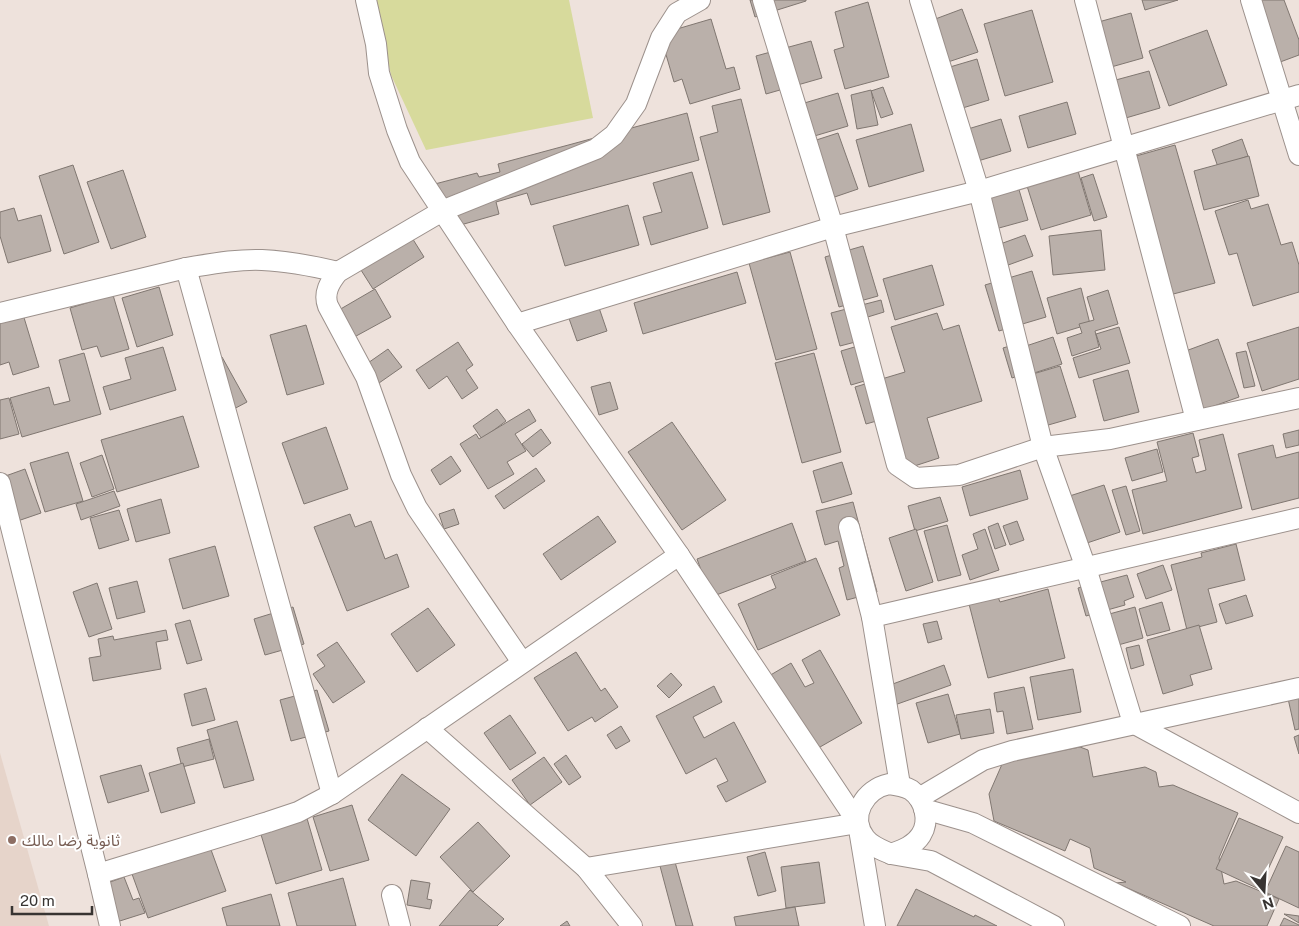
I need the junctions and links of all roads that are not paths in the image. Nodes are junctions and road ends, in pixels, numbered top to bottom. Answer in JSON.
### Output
{"nodes":[{"id":1,"x":366,"y":0,"type":"edge"},
{"id":2,"x":700,"y":0,"type":"edge"},
{"id":3,"x":763,"y":0,"type":"edge"},
{"id":4,"x":920,"y":0,"type":"edge"},
{"id":5,"x":1085,"y":0,"type":"edge"},
{"id":6,"x":1251,"y":0,"type":"edge"},
{"id":7,"x":1291,"y":97,"type":"edge"},
{"id":8,"x":1123,"y":148,"type":"junction"},
{"id":9,"x":1299,"y":154,"type":"edge"},
{"id":10,"x":980,"y":190,"type":"junction"},
{"id":11,"x":444,"y":210,"type":"junction"},
{"id":12,"x":833,"y":227,"type":"junction"},
{"id":13,"x":186,"y":268,"type":"junction"},
{"id":14,"x":338,"y":272,"type":"junction"},
{"id":15,"x":0,"y":312,"type":"edge"},
{"id":16,"x":517,"y":324,"type":"junction"},
{"id":17,"x":1299,"y":398,"type":"edge"},
{"id":18,"x":1196,"y":420,"type":"junction"},
{"id":19,"x":1043,"y":447,"type":"junction"},
{"id":20,"x":1,"y":490,"type":"edge"},
{"id":21,"x":1299,"y":518,"type":"edge"},
{"id":22,"x":849,"y":527,"type":"dead end"},
{"id":23,"x":679,"y":555,"type":"junction"},
{"id":24,"x":1086,"y":568,"type":"junction"},
{"id":25,"x":872,"y":617,"type":"junction"},
{"id":26,"x":522,"y":662,"type":"junction"},
{"id":27,"x":1299,"y":688,"type":"edge"},
{"id":28,"x":1133,"y":723,"type":"junction"},
{"id":29,"x":427,"y":728,"type":"junction"},
{"id":30,"x":900,"y":785,"type":"junction"},
{"id":31,"x":332,"y":794,"type":"junction"},
{"id":32,"x":922,"y":804,"type":"junction"},
{"id":33,"x":1299,"y":813,"type":"edge"},
{"id":34,"x":858,"y":823,"type":"junction"},
{"id":35,"x":891,"y":854,"type":"junction"},
{"id":36,"x":586,"y":868,"type":"junction"},
{"id":37,"x":98,"y":874,"type":"junction"},
{"id":38,"x":392,"y":895,"type":"dead end"},
{"id":39,"x":110,"y":926,"type":"edge"},
{"id":40,"x":400,"y":926,"type":"edge"},
{"id":41,"x":632,"y":926,"type":"edge"},
{"id":42,"x":875,"y":926,"type":"edge"},
{"id":43,"x":1054,"y":926,"type":"edge"},
{"id":44,"x":1180,"y":926,"type":"edge"}],
"edges":[{"from":1,"to":11,"type":"street"},
{"from":2,"to":11,"type":"street"},
{"from":3,"to":12,"type":"street"},
{"from":4,"to":10,"type":"street"},
{"from":5,"to":8,"type":"street"},
{"from":6,"to":7,"type":"street"},
{"from":7,"to":8,"type":"street"},
{"from":7,"to":9,"type":"street"},
{"from":8,"to":10,"type":"street"},
{"from":8,"to":18,"type":"street"},
{"from":10,"to":12,"type":"street"},
{"from":10,"to":19,"type":"street"},
{"from":11,"to":14,"type":"street"},
{"from":11,"to":16,"type":"street"},
{"from":12,"to":16,"type":"street"},
{"from":12,"to":19,"type":"street"},
{"from":13,"to":14,"type":"street"},
{"from":13,"to":15,"type":"street"},
{"from":13,"to":31,"type":"street"},
{"from":14,"to":26,"type":"street"},
{"from":16,"to":23,"type":"street"},
{"from":17,"to":18,"type":"street"},
{"from":18,"to":19,"type":"street"},
{"from":19,"to":24,"type":"street"},
{"from":20,"to":37,"type":"street"},
{"from":21,"to":24,"type":"street"},
{"from":22,"to":25,"type":"street"},
{"from":23,"to":26,"type":"street"},
{"from":23,"to":34,"type":"street"},
{"from":24,"to":25,"type":"street"},
{"from":24,"to":28,"type":"street"},
{"from":25,"to":30,"type":"street"},
{"from":26,"to":29,"type":"street"},
{"from":27,"to":28,"type":"street"},
{"from":28,"to":32,"type":"street"},
{"from":28,"to":33,"type":"street"},
{"from":29,"to":31,"type":"street"},
{"from":29,"to":36,"type":"street"},
{"from":30,"to":32,"type":"street"},
{"from":30,"to":34,"type":"street"},
{"from":31,"to":37,"type":"street"},
{"from":32,"to":35,"type":"street"},
{"from":32,"to":44,"type":"street"},
{"from":34,"to":35,"type":"street"},
{"from":34,"to":36,"type":"street"},
{"from":34,"to":42,"type":"street"},
{"from":35,"to":43,"type":"street"},
{"from":36,"to":41,"type":"street"},
{"from":37,"to":39,"type":"street"},
{"from":38,"to":40,"type":"street"}]}
